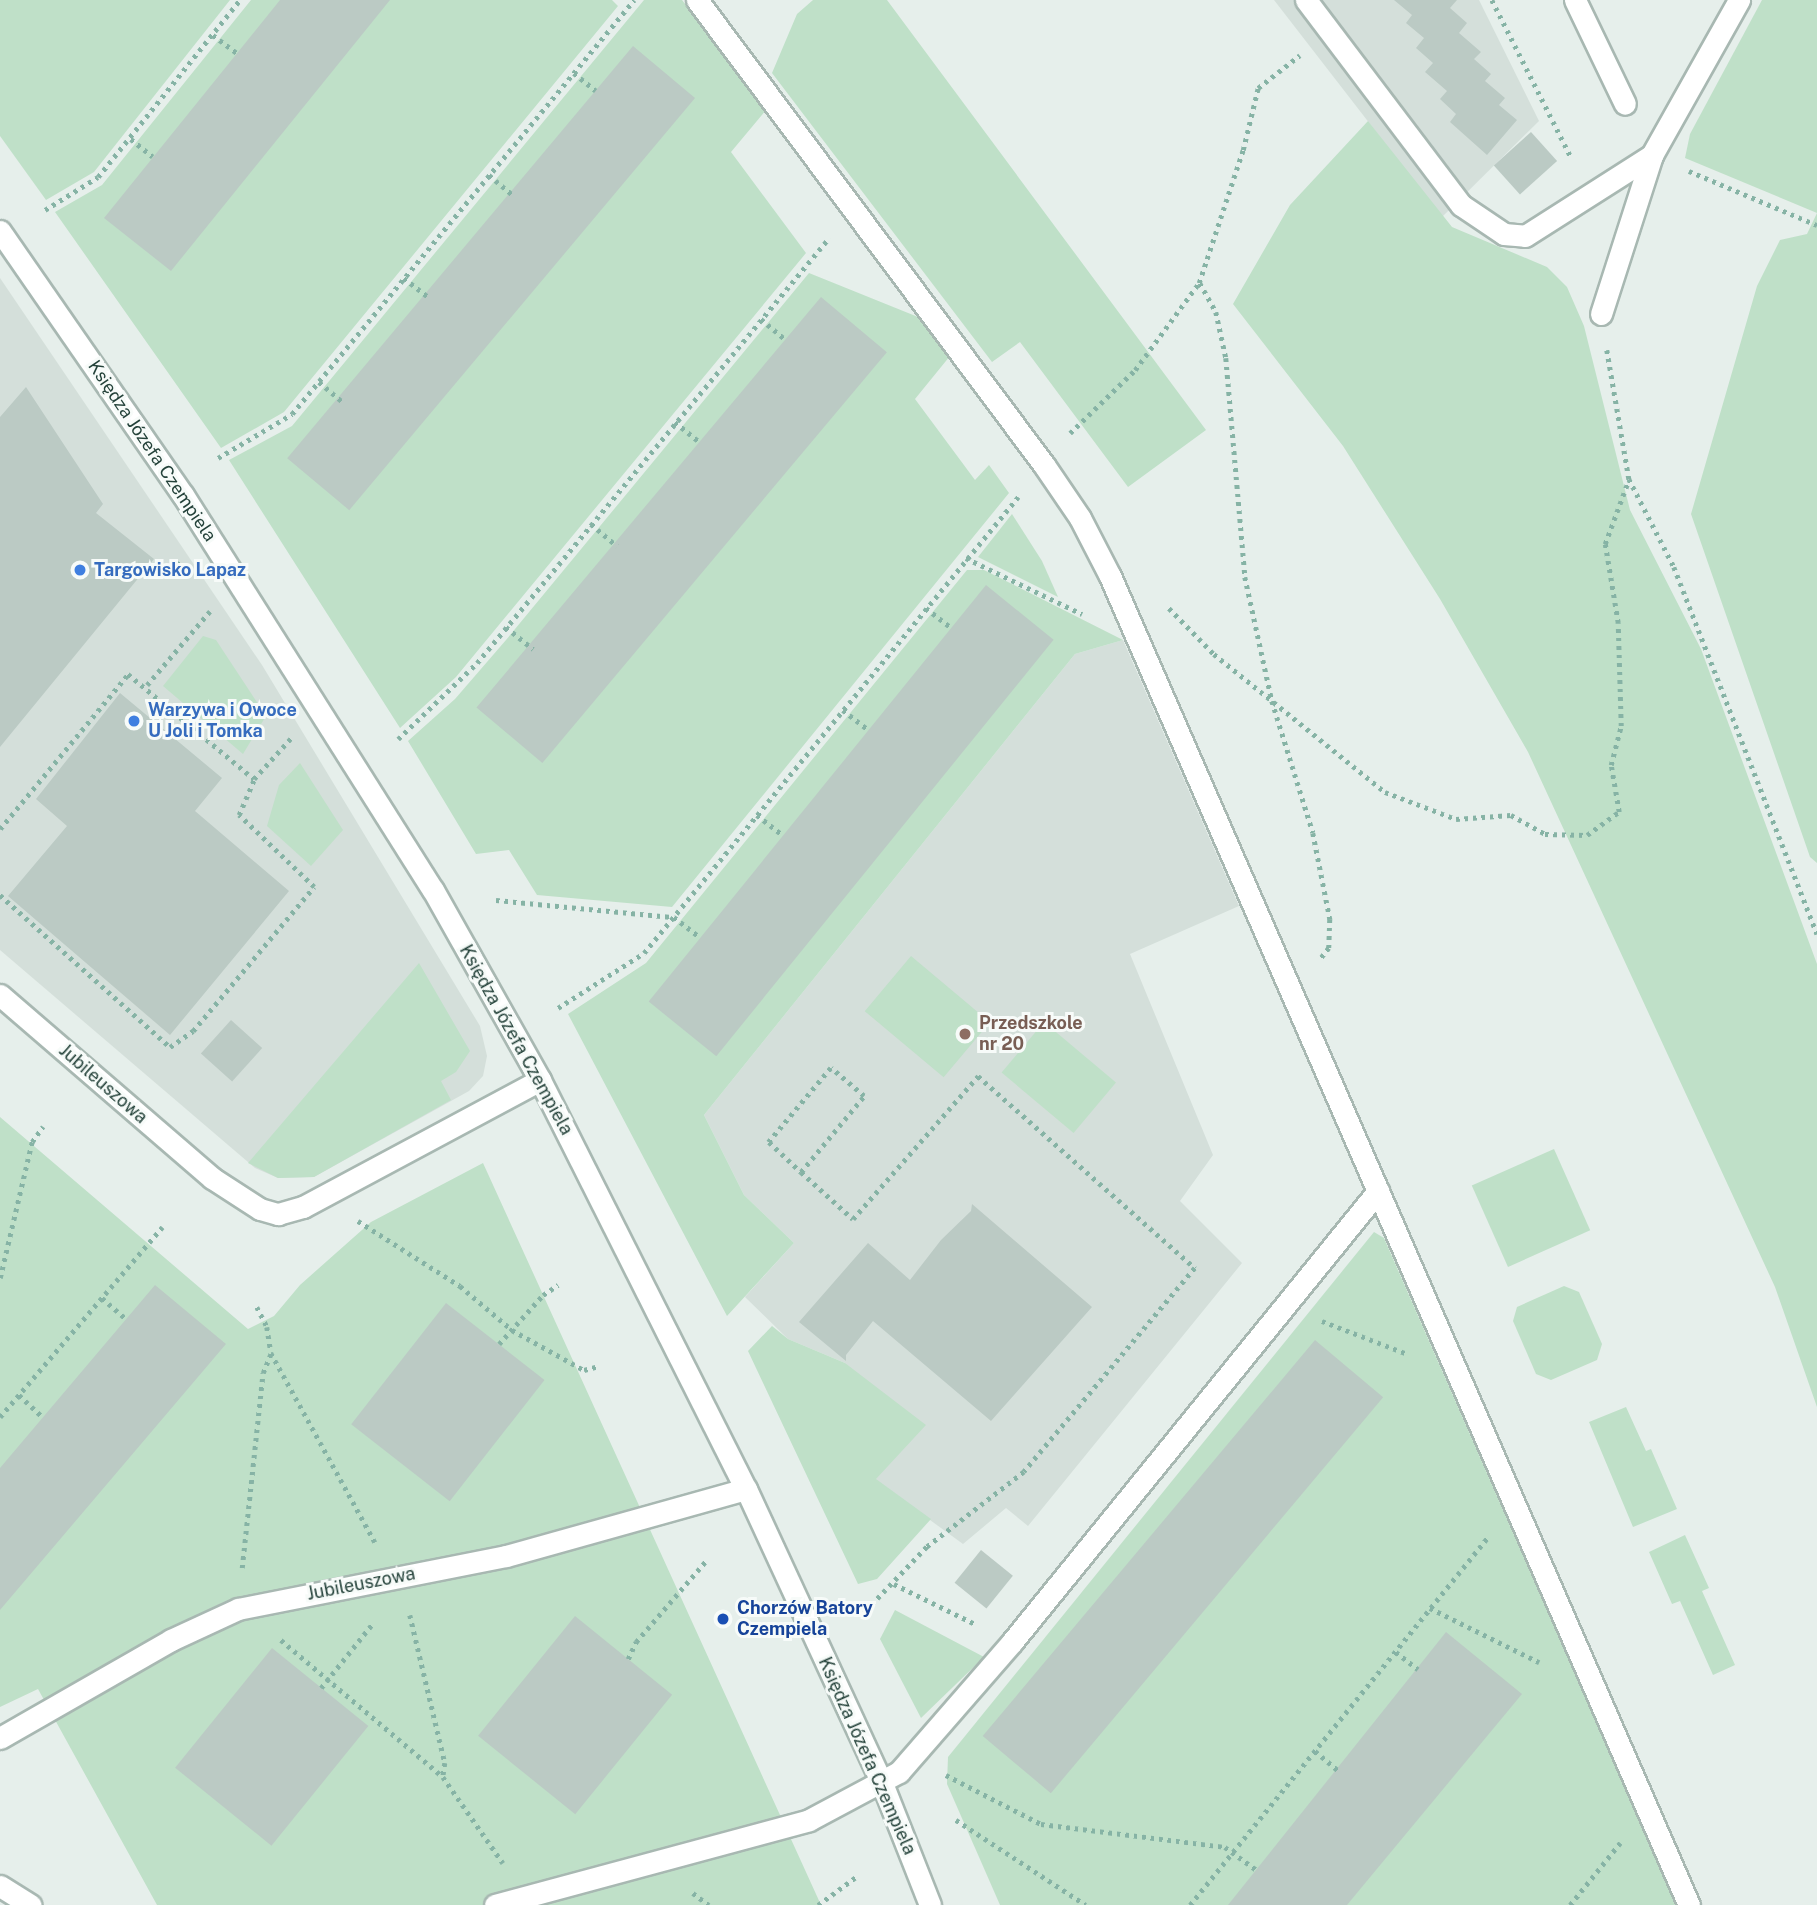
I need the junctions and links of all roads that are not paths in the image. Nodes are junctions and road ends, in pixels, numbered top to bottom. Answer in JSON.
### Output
{"nodes":[{"id":1,"x":697,"y":0,"type":"edge"},
{"id":2,"x":1306,"y":0,"type":"edge"},
{"id":3,"x":1575,"y":0,"type":"edge"},
{"id":4,"x":1739,"y":0,"type":"edge"},
{"id":5,"x":1625,"y":104,"type":"dead end"},
{"id":6,"x":1652,"y":155,"type":"junction"},
{"id":7,"x":0,"y":231,"type":"edge"},
{"id":8,"x":1601,"y":314,"type":"road end"},
{"id":9,"x":0,"y":995,"type":"edge"},
{"id":10,"x":540,"y":1080,"type":"junction"},
{"id":11,"x":1378,"y":1191,"type":"junction"},
{"id":12,"x":746,"y":1489,"type":"junction"},
{"id":13,"x":0,"y":1738,"type":"edge"},
{"id":14,"x":882,"y":1783,"type":"junction"},
{"id":15,"x":0,"y":1886,"type":"edge"},
{"id":16,"x":30,"y":1905,"type":"edge"},
{"id":17,"x":495,"y":1905,"type":"edge"},
{"id":18,"x":930,"y":1905,"type":"edge"},
{"id":19,"x":1689,"y":1905,"type":"edge"}],
"edges":[{"from":1,"to":11,"type":"street"},
{"from":2,"to":6,"type":"street"},
{"from":3,"to":5,"type":"street"},
{"from":4,"to":6,"type":"street"},
{"from":6,"to":8,"type":"street"},
{"from":7,"to":10,"type":"street","name":"Księdza Józefa Czempiela"},
{"from":9,"to":10,"type":"street","name":"Jubileuszowa"},
{"from":10,"to":12,"type":"street","name":"Księdza Józefa Czempiela"},
{"from":11,"to":14,"type":"street"},
{"from":11,"to":19,"type":"street"},
{"from":12,"to":13,"type":"street","name":"Jubileuszowa"},
{"from":12,"to":14,"type":"street","name":"Księdza Józefa Czempiela"},
{"from":14,"to":17,"type":"street"},
{"from":14,"to":18,"type":"street","name":"Księdza Józefa Czempiela"},
{"from":15,"to":16,"type":"street"}]}
